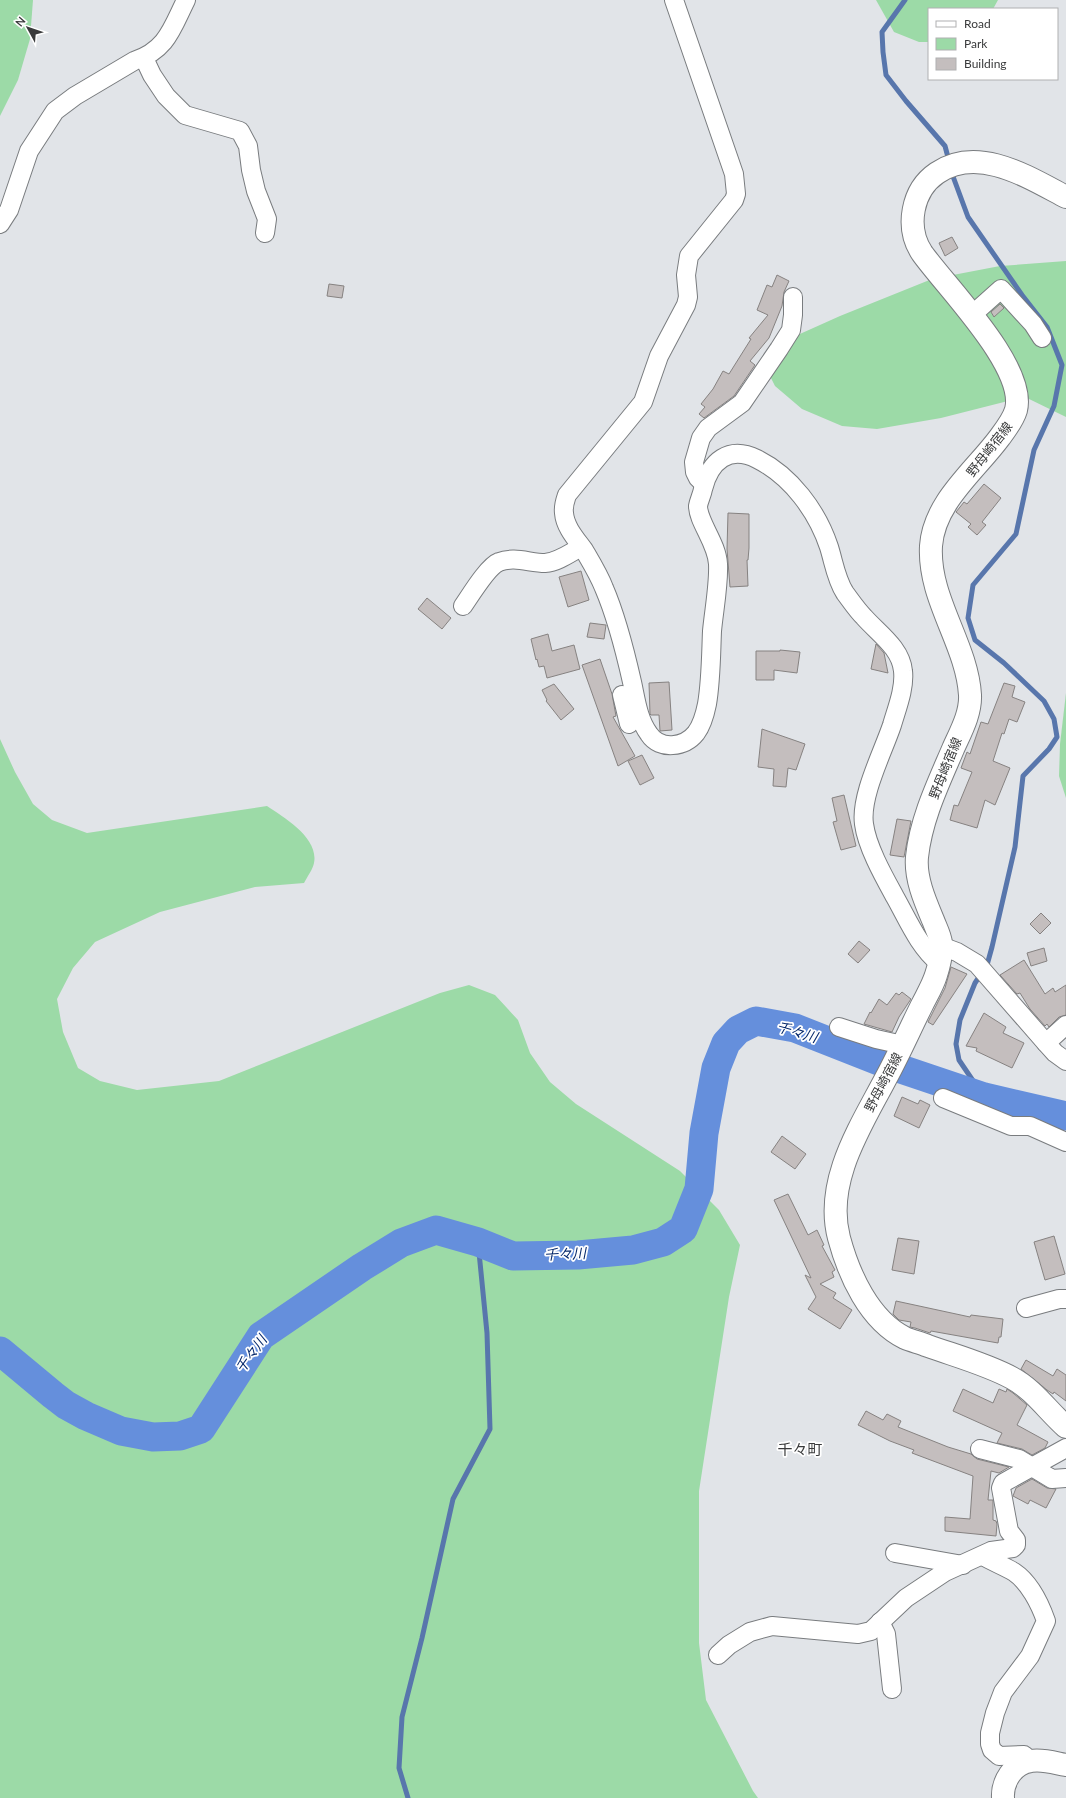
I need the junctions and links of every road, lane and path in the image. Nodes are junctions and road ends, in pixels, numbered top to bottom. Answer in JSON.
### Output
{"nodes":[{"id":1,"x":186,"y":0,"type":"edge"},
{"id":2,"x":674,"y":0,"type":"edge"},
{"id":3,"x":144,"y":58,"type":"junction"},
{"id":4,"x":1066,"y":197,"type":"edge"},
{"id":5,"x":0,"y":224,"type":"edge"},
{"id":6,"x":265,"y":233,"type":"dead end"},
{"id":7,"x":793,"y":297,"type":"dead end"},
{"id":8,"x":973,"y":314,"type":"junction"},
{"id":9,"x":1042,"y":338,"type":"dead end"},
{"id":10,"x":704,"y":484,"type":"junction"},
{"id":11,"x":582,"y":547,"type":"junction"},
{"id":12,"x":463,"y":606,"type":"dead end"},
{"id":13,"x":624,"y":654,"type":"junction"},
{"id":14,"x":629,"y":724,"type":"dead end"},
{"id":15,"x":940,"y":954,"type":"junction"},
{"id":16,"x":1066,"y":1024,"type":"edge"},
{"id":17,"x":839,"y":1027,"type":"dead end"},
{"id":18,"x":1046,"y":1043,"type":"junction"},
{"id":19,"x":902,"y":1046,"type":"junction"},
{"id":20,"x":1066,"y":1061,"type":"edge"},
{"id":21,"x":942,"y":1098,"type":"dead end"},
{"id":22,"x":1066,"y":1142,"type":"edge"},
{"id":23,"x":1066,"y":1299,"type":"edge"},
{"id":24,"x":1026,"y":1308,"type":"dead end"},
{"id":25,"x":1066,"y":1427,"type":"edge"},
{"id":26,"x":1066,"y":1448,"type":"edge"},
{"id":27,"x":980,"y":1449,"type":"dead end"},
{"id":28,"x":1032,"y":1467,"type":"junction"},
{"id":29,"x":1066,"y":1478,"type":"edge"},
{"id":30,"x":895,"y":1553,"type":"dead end"},
{"id":31,"x":983,"y":1556,"type":"junction"},
{"id":32,"x":963,"y":1565,"type":"junction"},
{"id":33,"x":880,"y":1622,"type":"junction"},
{"id":34,"x":718,"y":1655,"type":"dead end"},
{"id":35,"x":892,"y":1689,"type":"dead end"},
{"id":36,"x":1031,"y":1761,"type":"junction"},
{"id":37,"x":1066,"y":1765,"type":"edge"},
{"id":38,"x":1003,"y":1798,"type":"edge"}],
"edges":[{"from":1,"to":3,"type":"street"},
{"from":2,"to":11,"type":"street"},
{"from":3,"to":5,"type":"street"},
{"from":3,"to":6,"type":"street"},
{"from":4,"to":8,"type":"main road","name":"野母崎宿線"},
{"from":7,"to":10,"type":"street"},
{"from":8,"to":9,"type":"street"},
{"from":8,"to":15,"type":"main road","name":"野母崎宿線"},
{"from":10,"to":13,"type":"street"},
{"from":10,"to":15,"type":"street"},
{"from":11,"to":12,"type":"street"},
{"from":11,"to":13,"type":"street"},
{"from":13,"to":14,"type":"street"},
{"from":15,"to":18,"type":"street"},
{"from":15,"to":19,"type":"main road","name":"野母崎宿線"},
{"from":16,"to":18,"type":"street"},
{"from":17,"to":19,"type":"street"},
{"from":18,"to":20,"type":"street"},
{"from":19,"to":25,"type":"main road","name":"野母崎宿線"},
{"from":21,"to":22,"type":"street"},
{"from":23,"to":24,"type":"street"},
{"from":26,"to":28,"type":"street"},
{"from":27,"to":28,"type":"street"},
{"from":28,"to":29,"type":"street"},
{"from":28,"to":31,"type":"street"},
{"from":30,"to":32,"type":"street"},
{"from":31,"to":32,"type":"street"},
{"from":31,"to":36,"type":"street"},
{"from":32,"to":33,"type":"street"},
{"from":33,"to":34,"type":"street"},
{"from":33,"to":35,"type":"street"},
{"from":36,"to":37,"type":"main road"},
{"from":36,"to":38,"type":"main road"}]}
